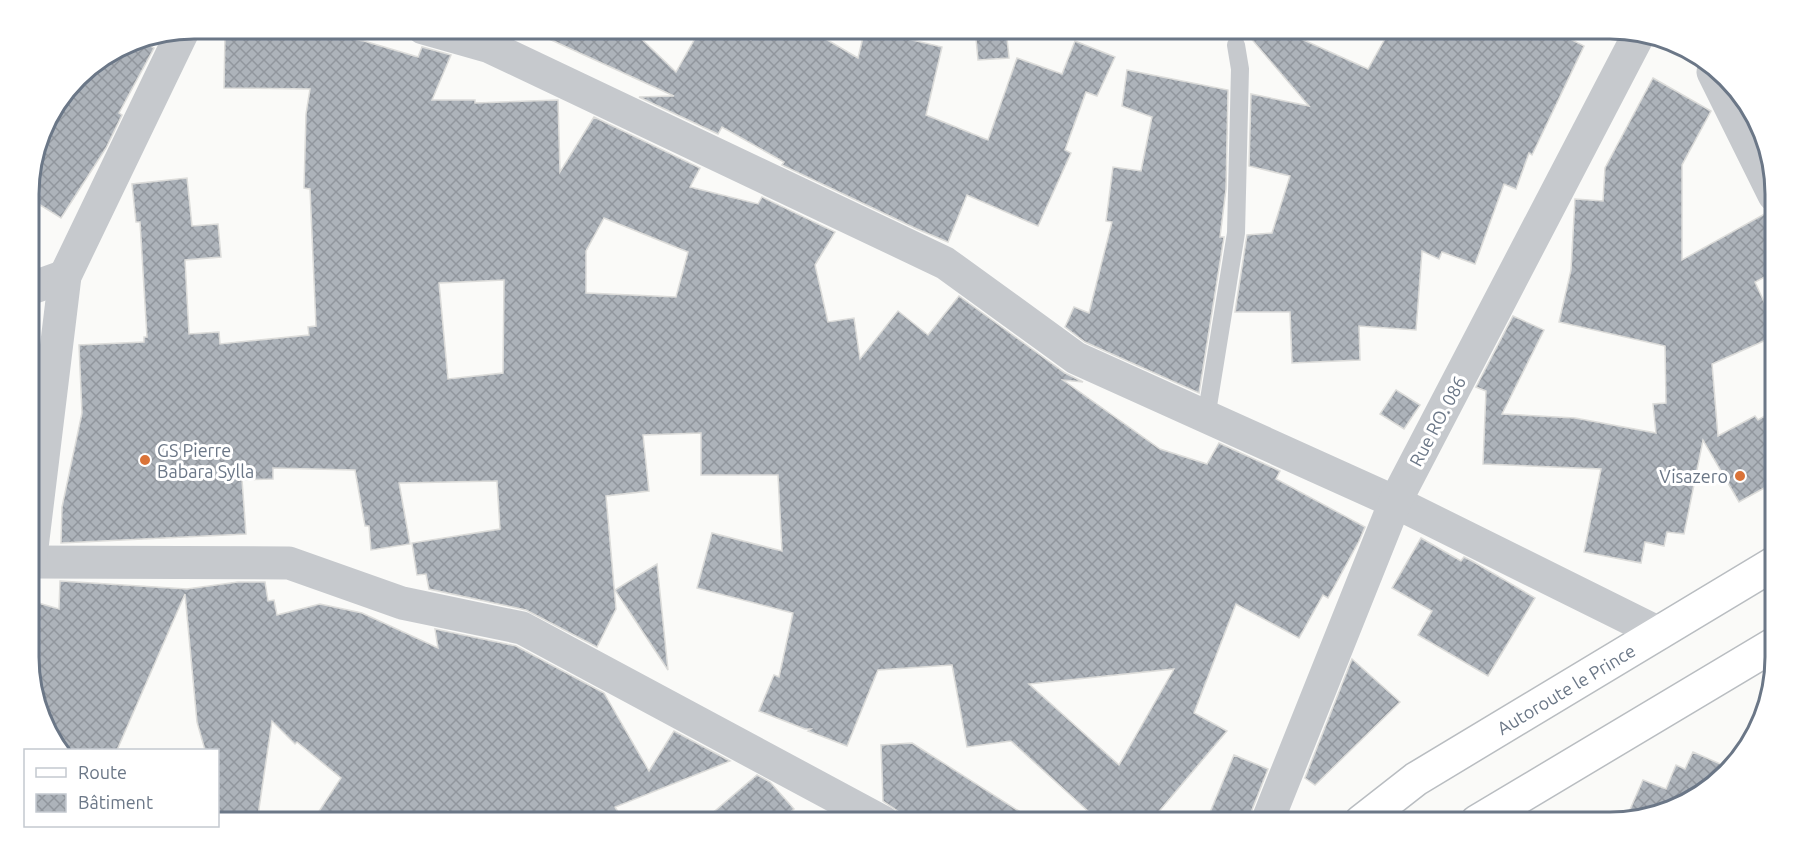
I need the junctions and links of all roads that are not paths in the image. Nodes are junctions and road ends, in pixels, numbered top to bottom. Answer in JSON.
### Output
{"nodes":[{"id":1,"x":462,"y":39,"type":"edge"},
{"id":2,"x":170,"y":41,"type":"edge"},
{"id":3,"x":1635,"y":41,"type":"edge"},
{"id":4,"x":1236,"y":45,"type":"dead end"},
{"id":5,"x":1718,"y":82,"type":"edge"},
{"id":6,"x":1764,"y":175,"type":"edge"},
{"id":7,"x":65,"y":276,"type":"junction"},
{"id":8,"x":39,"y":285,"type":"edge"},
{"id":9,"x":1206,"y":418,"type":"junction"},
{"id":10,"x":39,"y":489,"type":"edge"},
{"id":11,"x":1395,"y":502,"type":"junction"},
{"id":12,"x":39,"y":563,"type":"edge"},
{"id":13,"x":1765,"y":569,"type":"edge"},
{"id":14,"x":1659,"y":633,"type":"junction"},
{"id":15,"x":1765,"y":650,"type":"edge"},
{"id":16,"x":864,"y":812,"type":"edge"},
{"id":17,"x":1271,"y":812,"type":"edge"},
{"id":18,"x":1374,"y":812,"type":"edge"},
{"id":19,"x":1494,"y":812,"type":"edge"}],
"edges":[{"from":1,"to":9,"type":"street"},
{"from":2,"to":7,"type":"street"},
{"from":3,"to":11,"type":"street","name":"Rue RO. 086"},
{"from":4,"to":9,"type":"lane"},
{"from":5,"to":6,"type":"street"},
{"from":7,"to":8,"type":"street"},
{"from":7,"to":10,"type":"street"},
{"from":9,"to":11,"type":"street"},
{"from":11,"to":14,"type":"street"},
{"from":11,"to":17,"type":"street","name":"Rue RO. 086"},
{"from":12,"to":16,"type":"street"},
{"from":13,"to":14,"type":"main road","name":"Autoroute le Prince"},
{"from":14,"to":18,"type":"main road","name":"Autoroute le Prince"},
{"from":15,"to":19,"type":"main road"}]}
